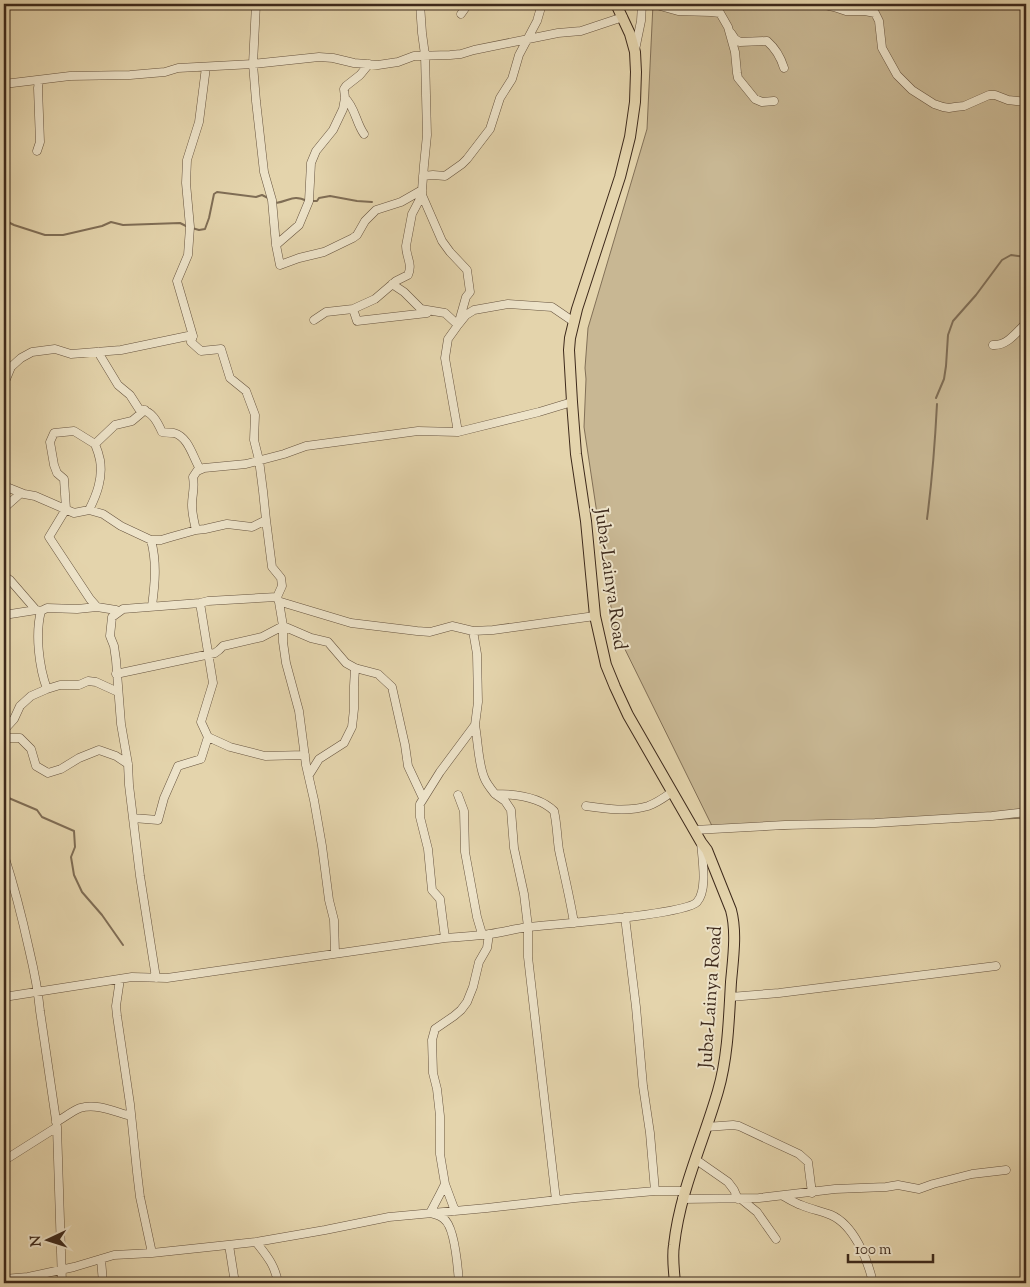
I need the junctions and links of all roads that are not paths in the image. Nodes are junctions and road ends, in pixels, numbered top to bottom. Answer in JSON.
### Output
{"nodes":[{"id":1,"x":256,"y":4,"type":"edge"},
{"id":2,"x":420,"y":4,"type":"edge"},
{"id":3,"x":467,"y":4,"type":"edge"},
{"id":4,"x":542,"y":4,"type":"edge"},
{"id":5,"x":616,"y":4,"type":"edge"},
{"id":6,"x":642,"y":4,"type":"edge"},
{"id":7,"x":654,"y":4,"type":"edge"},
{"id":8,"x":742,"y":4,"type":"edge"},
{"id":9,"x":762,"y":4,"type":"edge"},
{"id":10,"x":723,"y":5,"type":"edge"},
{"id":11,"x":720,"y":13,"type":"junction"},
{"id":12,"x":461,"y":14,"type":"dead end"},
{"id":13,"x":623,"y":17,"type":"junction"},
{"id":14,"x":728,"y":27,"type":"junction"},
{"id":15,"x":526,"y":40,"type":"junction"},
{"id":16,"x":635,"y":52,"type":"junction"},
{"id":17,"x":425,"y":55,"type":"junction"},
{"id":18,"x":253,"y":64,"type":"junction"},
{"id":19,"x":369,"y":64,"type":"junction"},
{"id":20,"x":206,"y":67,"type":"junction"},
{"id":21,"x":784,"y":68,"type":"dead end"},
{"id":22,"x":39,"y":81,"type":"junction"},
{"id":23,"x":4,"y":84,"type":"edge"},
{"id":24,"x":345,"y":98,"type":"junction"},
{"id":25,"x":774,"y":101,"type":"dead end"},
{"id":26,"x":1026,"y":102,"type":"edge"},
{"id":27,"x":364,"y":134,"type":"dead end"},
{"id":28,"x":37,"y":151,"type":"dead end"},
{"id":29,"x":423,"y":176,"type":"junction"},
{"id":30,"x":422,"y":192,"type":"junction"},
{"id":31,"x":276,"y":245,"type":"junction"},
{"id":32,"x":392,"y":284,"type":"junction"},
{"id":33,"x":353,"y":309,"type":"junction"},
{"id":34,"x":436,"y":312,"type":"junction"},
{"id":35,"x":314,"y":320,"type":"dead end"},
{"id":36,"x":574,"y":322,"type":"junction"},
{"id":37,"x":1026,"y":322,"type":"edge"},
{"id":38,"x":458,"y":325,"type":"junction"},
{"id":39,"x":193,"y":336,"type":"junction"},
{"id":40,"x":993,"y":345,"type":"dead end"},
{"id":41,"x":98,"y":352,"type":"junction"},
{"id":42,"x":4,"y":384,"type":"edge"},
{"id":43,"x":572,"y":402,"type":"junction"},
{"id":44,"x":145,"y":410,"type":"junction"},
{"id":45,"x":458,"y":432,"type":"junction"},
{"id":46,"x":95,"y":444,"type":"junction"},
{"id":47,"x":259,"y":460,"type":"junction"},
{"id":48,"x":200,"y":469,"type":"junction"},
{"id":49,"x":4,"y":486,"type":"edge"},
{"id":50,"x":21,"y":492,"type":"junction"},
{"id":51,"x":4,"y":508,"type":"edge"},
{"id":52,"x":66,"y":509,"type":"junction"},
{"id":53,"x":89,"y":510,"type":"junction"},
{"id":54,"x":266,"y":520,"type":"junction"},
{"id":55,"x":196,"y":530,"type":"junction"},
{"id":56,"x":150,"y":540,"type":"junction"},
{"id":57,"x":4,"y":576,"type":"edge"},
{"id":58,"x":279,"y":600,"type":"junction"},
{"id":59,"x":200,"y":603,"type":"junction"},
{"id":60,"x":152,"y":606,"type":"junction"},
{"id":61,"x":97,"y":607,"type":"junction"},
{"id":62,"x":38,"y":611,"type":"junction"},
{"id":63,"x":118,"y":611,"type":"junction"},
{"id":64,"x":4,"y":615,"type":"edge"},
{"id":65,"x":595,"y":616,"type":"junction"},
{"id":66,"x":283,"y":626,"type":"junction"},
{"id":67,"x":473,"y":631,"type":"junction"},
{"id":68,"x":208,"y":654,"type":"junction"},
{"id":69,"x":356,"y":668,"type":"junction"},
{"id":70,"x":116,"y":674,"type":"junction"},
{"id":71,"x":47,"y":689,"type":"junction"},
{"id":72,"x":118,"y":692,"type":"junction"},
{"id":73,"x":475,"y":725,"type":"junction"},
{"id":74,"x":4,"y":730,"type":"edge"},
{"id":75,"x":208,"y":737,"type":"junction"},
{"id":76,"x":4,"y":738,"type":"edge"},
{"id":77,"x":306,"y":755,"type":"junction"},
{"id":78,"x":128,"y":764,"type":"junction"},
{"id":79,"x":309,"y":775,"type":"junction"},
{"id":80,"x":672,"y":792,"type":"junction"},
{"id":81,"x":496,"y":794,"type":"junction"},
{"id":82,"x":458,"y":795,"type":"dead end"},
{"id":83,"x":423,"y":798,"type":"junction"},
{"id":84,"x":586,"y":806,"type":"dead end"},
{"id":85,"x":1026,"y":812,"type":"edge"},
{"id":86,"x":134,"y":818,"type":"junction"},
{"id":87,"x":694,"y":830,"type":"junction"},
{"id":88,"x":701,"y":842,"type":"junction"},
{"id":89,"x":4,"y":855,"type":"edge"},
{"id":90,"x":8,"y":879,"type":"edge"},
{"id":91,"x":625,"y":917,"type":"junction"},
{"id":92,"x":574,"y":923,"type":"junction"},
{"id":93,"x":528,"y":927,"type":"junction"},
{"id":94,"x":486,"y":934,"type":"junction"},
{"id":95,"x":445,"y":938,"type":"junction"},
{"id":96,"x":336,"y":953,"type":"junction"},
{"id":97,"x":996,"y":966,"type":"dead end"},
{"id":98,"x":156,"y":978,"type":"junction"},
{"id":99,"x":120,"y":979,"type":"junction"},
{"id":100,"x":39,"y":992,"type":"junction"},
{"id":101,"x":4,"y":997,"type":"edge"},
{"id":102,"x":730,"y":997,"type":"junction"},
{"id":103,"x":131,"y":1116,"type":"junction"},
{"id":104,"x":56,"y":1125,"type":"junction"},
{"id":105,"x":706,"y":1127,"type":"junction"},
{"id":106,"x":4,"y":1159,"type":"edge"},
{"id":107,"x":694,"y":1159,"type":"junction"},
{"id":108,"x":1006,"y":1170,"type":"dead end"},
{"id":109,"x":445,"y":1184,"type":"junction"},
{"id":110,"x":655,"y":1191,"type":"junction"},
{"id":111,"x":812,"y":1192,"type":"junction"},
{"id":112,"x":683,"y":1195,"type":"junction"},
{"id":113,"x":783,"y":1196,"type":"junction"},
{"id":114,"x":740,"y":1199,"type":"junction"},
{"id":115,"x":556,"y":1200,"type":"junction"},
{"id":116,"x":455,"y":1211,"type":"junction"},
{"id":117,"x":430,"y":1213,"type":"junction"},
{"id":118,"x":776,"y":1239,"type":"dead end"},
{"id":119,"x":256,"y":1242,"type":"junction"},
{"id":120,"x":229,"y":1245,"type":"junction"},
{"id":121,"x":152,"y":1253,"type":"junction"},
{"id":122,"x":101,"y":1259,"type":"junction"},
{"id":123,"x":61,"y":1270,"type":"junction"},
{"id":124,"x":4,"y":1279,"type":"edge"},
{"id":125,"x":22,"y":1280,"type":"edge"},
{"id":126,"x":62,"y":1283,"type":"edge"},
{"id":127,"x":103,"y":1283,"type":"edge"},
{"id":128,"x":235,"y":1283,"type":"edge"},
{"id":129,"x":278,"y":1283,"type":"edge"},
{"id":130,"x":459,"y":1283,"type":"edge"},
{"id":131,"x":675,"y":1283,"type":"edge"},
{"id":132,"x":873,"y":1283,"type":"edge"}],
"edges":[{"from":1,"to":18,"type":"street"},
{"from":2,"to":17,"type":"street"},
{"from":3,"to":12,"type":"street"},
{"from":4,"to":15,"type":"street"},
{"from":5,"to":13,"type":"main road","name":"Juba-Lainya Road"},
{"from":6,"to":16,"type":"street"},
{"from":7,"to":11,"type":"street"},
{"from":8,"to":10,"type":"street"},
{"from":9,"to":26,"type":"street"},
{"from":10,"to":11,"type":"street"},
{"from":11,"to":14,"type":"street"},
{"from":13,"to":15,"type":"street"},
{"from":13,"to":16,"type":"main road","name":"Juba-Lainya Road"},
{"from":14,"to":21,"type":"street"},
{"from":14,"to":25,"type":"street"},
{"from":15,"to":17,"type":"street"},
{"from":15,"to":29,"type":"street"},
{"from":16,"to":36,"type":"main road","name":"Juba-Lainya Road"},
{"from":17,"to":19,"type":"street"},
{"from":17,"to":29,"type":"street"},
{"from":18,"to":19,"type":"street"},
{"from":18,"to":20,"type":"street"},
{"from":18,"to":31,"type":"street"},
{"from":19,"to":24,"type":"street"},
{"from":20,"to":22,"type":"street"},
{"from":20,"to":39,"type":"street"},
{"from":22,"to":23,"type":"street"},
{"from":22,"to":28,"type":"street"},
{"from":24,"to":27,"type":"street"},
{"from":24,"to":31,"type":"street"},
{"from":29,"to":30,"type":"street"},
{"from":30,"to":31,"type":"street"},
{"from":30,"to":32,"type":"street"},
{"from":30,"to":38,"type":"street"},
{"from":32,"to":33,"type":"street"},
{"from":32,"to":34,"type":"street"},
{"from":33,"to":34,"type":"street"},
{"from":33,"to":35,"type":"street"},
{"from":34,"to":38,"type":"street"},
{"from":36,"to":38,"type":"street"},
{"from":36,"to":43,"type":"main road","name":"Juba-Lainya Road"},
{"from":37,"to":40,"type":"street"},
{"from":38,"to":45,"type":"street"},
{"from":39,"to":41,"type":"street"},
{"from":39,"to":47,"type":"street"},
{"from":41,"to":42,"type":"street"},
{"from":41,"to":44,"type":"street"},
{"from":43,"to":45,"type":"street"},
{"from":43,"to":65,"type":"main road","name":"Juba-Lainya Road"},
{"from":44,"to":46,"type":"street"},
{"from":44,"to":48,"type":"street"},
{"from":45,"to":47,"type":"street"},
{"from":46,"to":52,"type":"street"},
{"from":46,"to":53,"type":"street"},
{"from":47,"to":48,"type":"street"},
{"from":47,"to":54,"type":"street"},
{"from":48,"to":55,"type":"street"},
{"from":49,"to":50,"type":"street"},
{"from":50,"to":51,"type":"street"},
{"from":50,"to":52,"type":"street"},
{"from":52,"to":53,"type":"street"},
{"from":52,"to":61,"type":"street"},
{"from":53,"to":56,"type":"street"},
{"from":54,"to":55,"type":"street"},
{"from":54,"to":58,"type":"street"},
{"from":55,"to":56,"type":"street"},
{"from":56,"to":60,"type":"street"},
{"from":57,"to":62,"type":"street"},
{"from":58,"to":59,"type":"street"},
{"from":58,"to":66,"type":"street"},
{"from":58,"to":67,"type":"street"},
{"from":59,"to":60,"type":"street"},
{"from":59,"to":68,"type":"street"},
{"from":60,"to":63,"type":"street"},
{"from":61,"to":62,"type":"street"},
{"from":61,"to":63,"type":"street"},
{"from":62,"to":64,"type":"street"},
{"from":62,"to":71,"type":"street"},
{"from":63,"to":70,"type":"street"},
{"from":65,"to":67,"type":"street"},
{"from":65,"to":80,"type":"main road","name":"Juba-Lainya Road"},
{"from":66,"to":68,"type":"street"},
{"from":66,"to":69,"type":"street"},
{"from":66,"to":77,"type":"street"},
{"from":67,"to":73,"type":"street"},
{"from":68,"to":70,"type":"street"},
{"from":68,"to":75,"type":"street"},
{"from":69,"to":79,"type":"street"},
{"from":69,"to":83,"type":"street"},
{"from":70,"to":72,"type":"street"},
{"from":71,"to":72,"type":"street"},
{"from":71,"to":74,"type":"street"},
{"from":72,"to":78,"type":"street"},
{"from":73,"to":81,"type":"street"},
{"from":73,"to":83,"type":"street"},
{"from":75,"to":77,"type":"street"},
{"from":75,"to":86,"type":"street"},
{"from":76,"to":78,"type":"street"},
{"from":77,"to":79,"type":"street"},
{"from":78,"to":86,"type":"street"},
{"from":79,"to":96,"type":"street"},
{"from":80,"to":84,"type":"street"},
{"from":80,"to":87,"type":"main road","name":"Juba-Lainya Road"},
{"from":81,"to":92,"type":"street"},
{"from":81,"to":93,"type":"street"},
{"from":82,"to":94,"type":"street"},
{"from":83,"to":95,"type":"street"},
{"from":85,"to":87,"type":"street"},
{"from":86,"to":98,"type":"street"},
{"from":87,"to":88,"type":"main road","name":"Juba-Lainya Road"},
{"from":88,"to":91,"type":"street"},
{"from":88,"to":102,"type":"main road","name":"Juba-Lainya Road"},
{"from":89,"to":90,"type":"street"},
{"from":90,"to":100,"type":"street"},
{"from":91,"to":92,"type":"street"},
{"from":91,"to":110,"type":"street"},
{"from":92,"to":93,"type":"street"},
{"from":93,"to":94,"type":"street"},
{"from":93,"to":115,"type":"street"},
{"from":94,"to":95,"type":"street"},
{"from":94,"to":109,"type":"street"},
{"from":95,"to":96,"type":"street"},
{"from":96,"to":98,"type":"street"},
{"from":97,"to":102,"type":"street"},
{"from":98,"to":99,"type":"street"},
{"from":99,"to":100,"type":"street"},
{"from":99,"to":103,"type":"street"},
{"from":100,"to":101,"type":"street"},
{"from":100,"to":104,"type":"street"},
{"from":102,"to":105,"type":"main road","name":"Juba-Lainya Road"},
{"from":103,"to":104,"type":"street"},
{"from":103,"to":121,"type":"street"},
{"from":104,"to":106,"type":"street"},
{"from":104,"to":123,"type":"street"},
{"from":105,"to":107,"type":"main road","name":"Juba-Lainya Road"},
{"from":105,"to":111,"type":"street"},
{"from":107,"to":112,"type":"main road","name":"Juba-Lainya Road"},
{"from":107,"to":114,"type":"street"},
{"from":108,"to":111,"type":"street"},
{"from":109,"to":116,"type":"street"},
{"from":109,"to":117,"type":"street"},
{"from":110,"to":112,"type":"street"},
{"from":110,"to":115,"type":"street"},
{"from":111,"to":113,"type":"street"},
{"from":112,"to":114,"type":"street"},
{"from":112,"to":131,"type":"main road","name":"Juba-Lainya Road"},
{"from":113,"to":114,"type":"street"},
{"from":113,"to":132,"type":"street"},
{"from":114,"to":118,"type":"street"},
{"from":115,"to":116,"type":"street"},
{"from":116,"to":117,"type":"street"},
{"from":117,"to":119,"type":"street"},
{"from":117,"to":130,"type":"street"},
{"from":119,"to":120,"type":"street"},
{"from":119,"to":129,"type":"street"},
{"from":120,"to":121,"type":"street"},
{"from":120,"to":128,"type":"street"},
{"from":121,"to":122,"type":"street"},
{"from":122,"to":123,"type":"street"},
{"from":122,"to":127,"type":"street"},
{"from":123,"to":125,"type":"street"},
{"from":123,"to":126,"type":"street"},
{"from":124,"to":125,"type":"street"}]}
